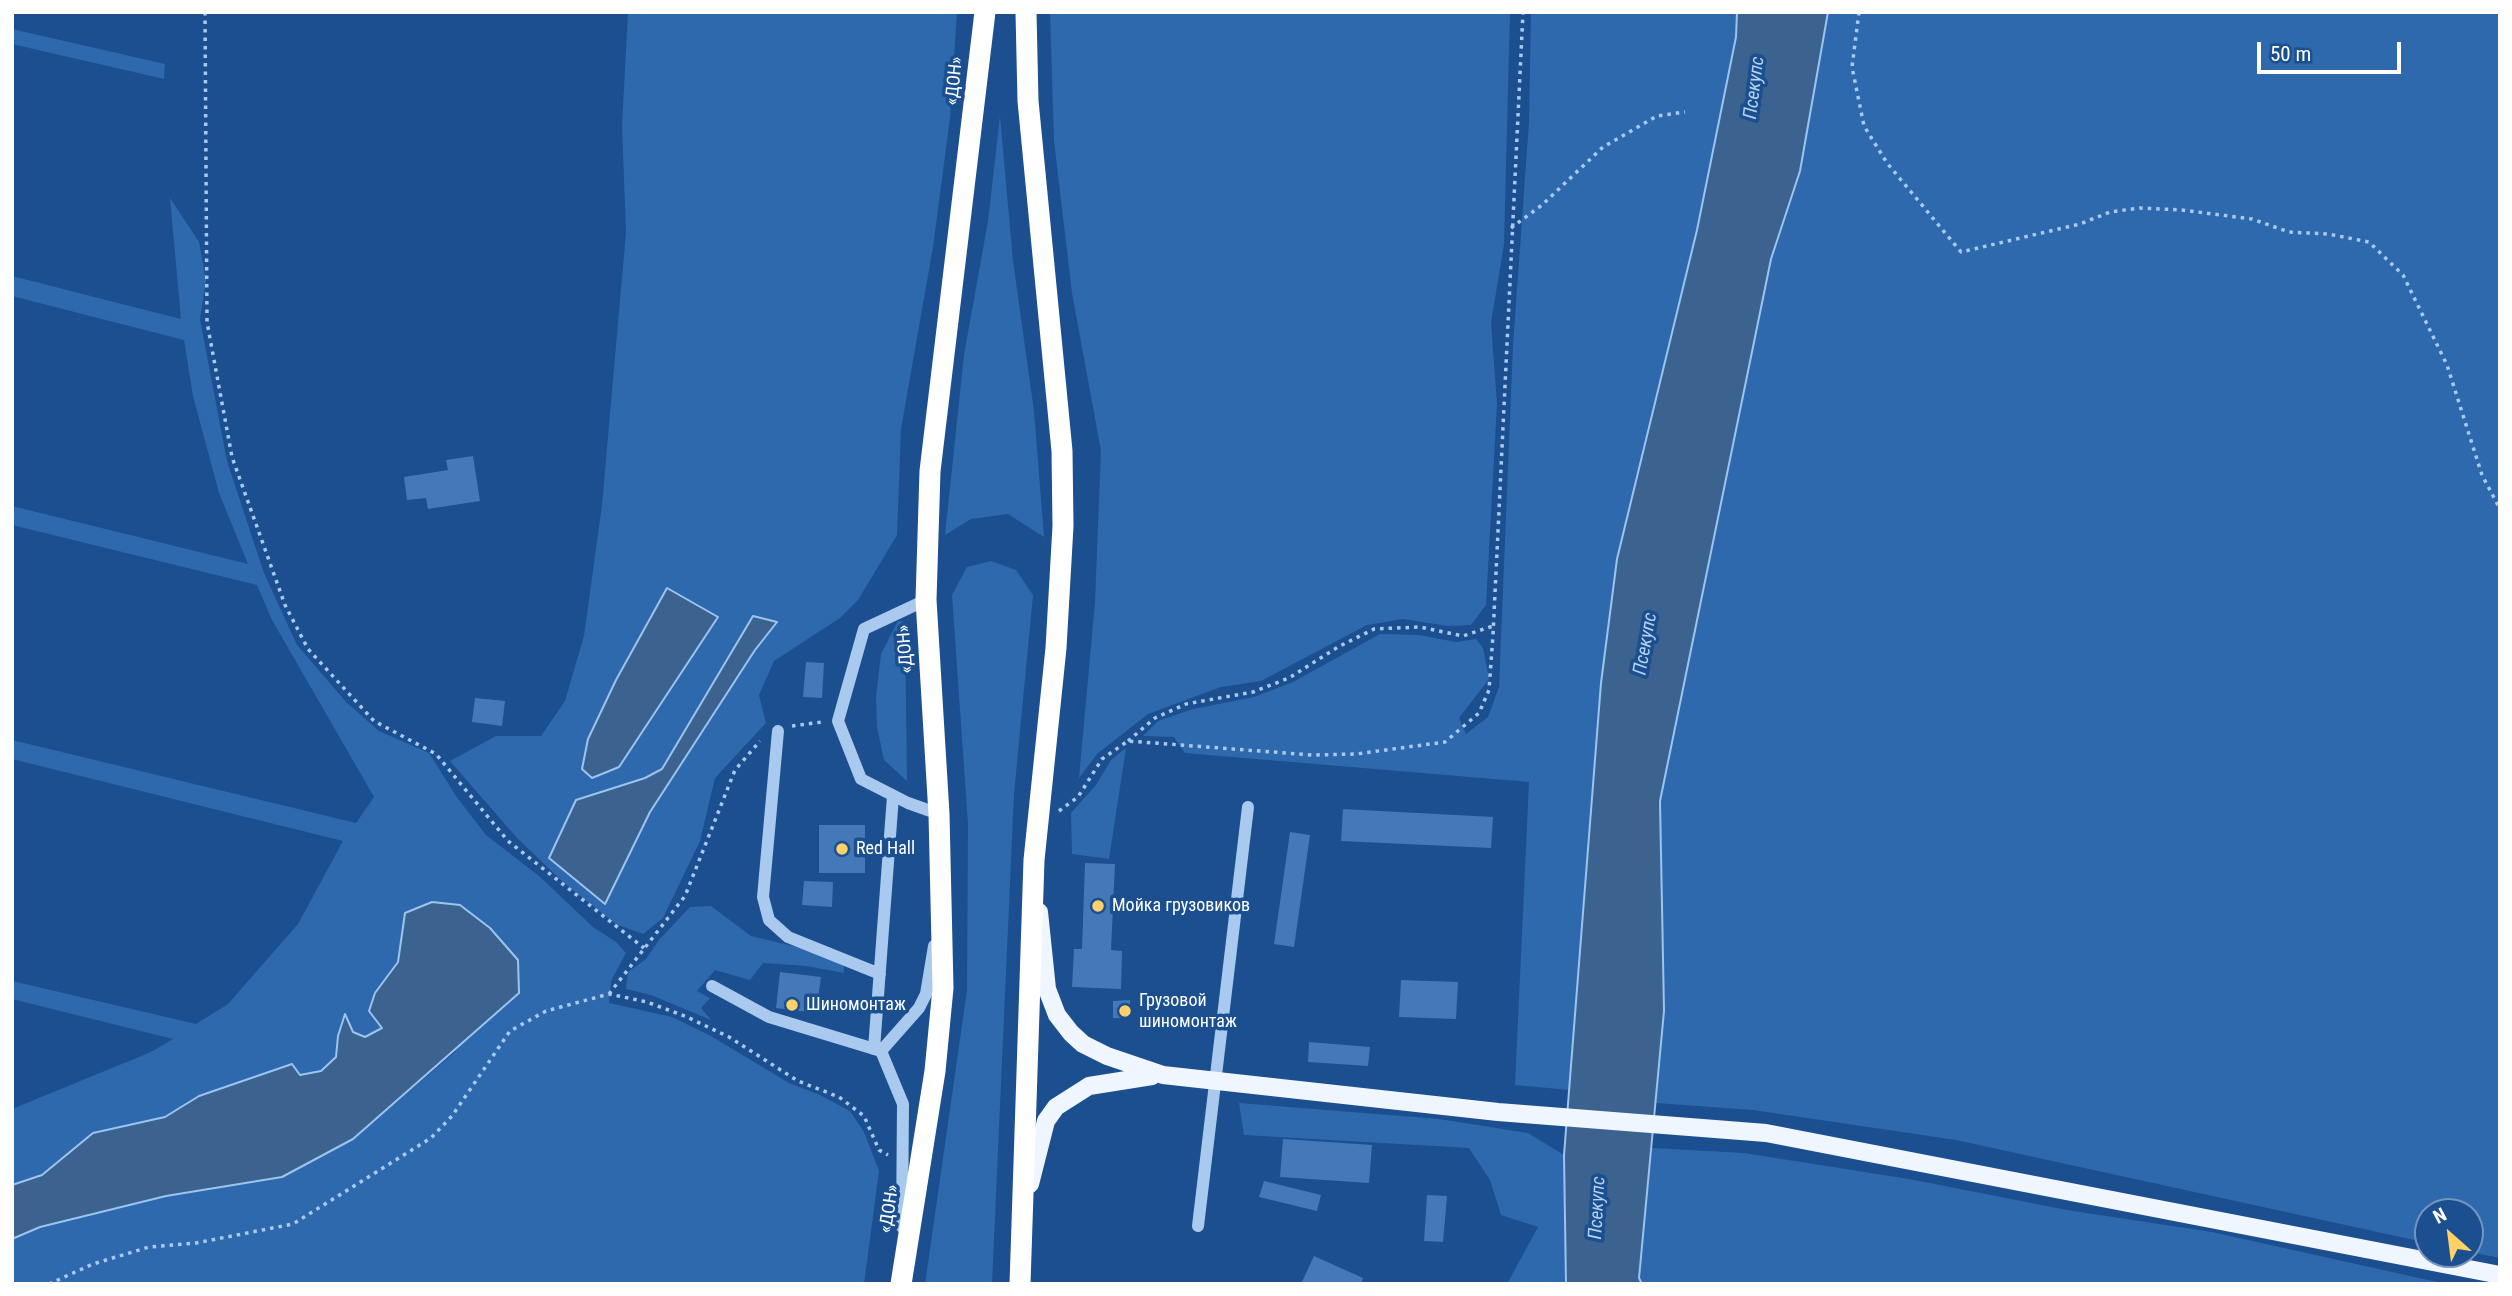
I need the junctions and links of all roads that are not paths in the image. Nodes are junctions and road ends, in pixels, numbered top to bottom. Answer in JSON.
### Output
{"nodes":[{"id":1,"x":985,"y":12,"type":"edge"},
{"id":2,"x":1026,"y":12,"type":"edge"},
{"id":3,"x":926,"y":600,"type":"junction"},
{"id":4,"x":778,"y":731,"type":"road end"},
{"id":5,"x":893,"y":796,"type":"junction"},
{"id":6,"x":1248,"y":807,"type":"dead end"},
{"id":7,"x":939,"y":814,"type":"junction"},
{"id":8,"x":1034,"y":860,"type":"junction"},
{"id":9,"x":940,"y":873,"type":"junction"},
{"id":10,"x":880,"y":974,"type":"junction"},
{"id":11,"x":712,"y":986,"type":"dead end"},
{"id":12,"x":877,"y":1050,"type":"junction"},
{"id":13,"x":1163,"y":1075,"type":"junction"},
{"id":14,"x":1215,"y":1081,"type":"junction"},
{"id":15,"x":1198,"y":1226,"type":"dead end"},
{"id":16,"x":1020,"y":1236,"type":"junction"},
{"id":17,"x":2500,"y":1275,"type":"edge"},
{"id":18,"x":901,"y":1283,"type":"edge"},
{"id":19,"x":1020,"y":1284,"type":"edge"}],
"edges":[{"from":1,"to":3,"type":"highway","name":"«ДОН»"},
{"from":2,"to":8,"type":"highway"},
{"from":3,"to":5,"type":"lane"},
{"from":3,"to":7,"type":"highway","name":"«ДОН»"},
{"from":4,"to":10,"type":"lane"},
{"from":5,"to":7,"type":"lane"},
{"from":5,"to":10,"type":"lane"},
{"from":6,"to":14,"type":"lane"},
{"from":7,"to":9,"type":"highway","name":"«ДОН»"},
{"from":8,"to":13,"type":"main road"},
{"from":8,"to":16,"type":"highway"},
{"from":9,"to":12,"type":"lane"},
{"from":9,"to":18,"type":"highway","name":"«ДОН»"},
{"from":10,"to":12,"type":"lane"},
{"from":11,"to":12,"type":"lane"},
{"from":12,"to":18,"type":"lane"},
{"from":13,"to":14,"type":"main road"},
{"from":13,"to":16,"type":"main road"},
{"from":14,"to":15,"type":"lane"},
{"from":14,"to":17,"type":"main road"},
{"from":16,"to":19,"type":"highway"}]}
